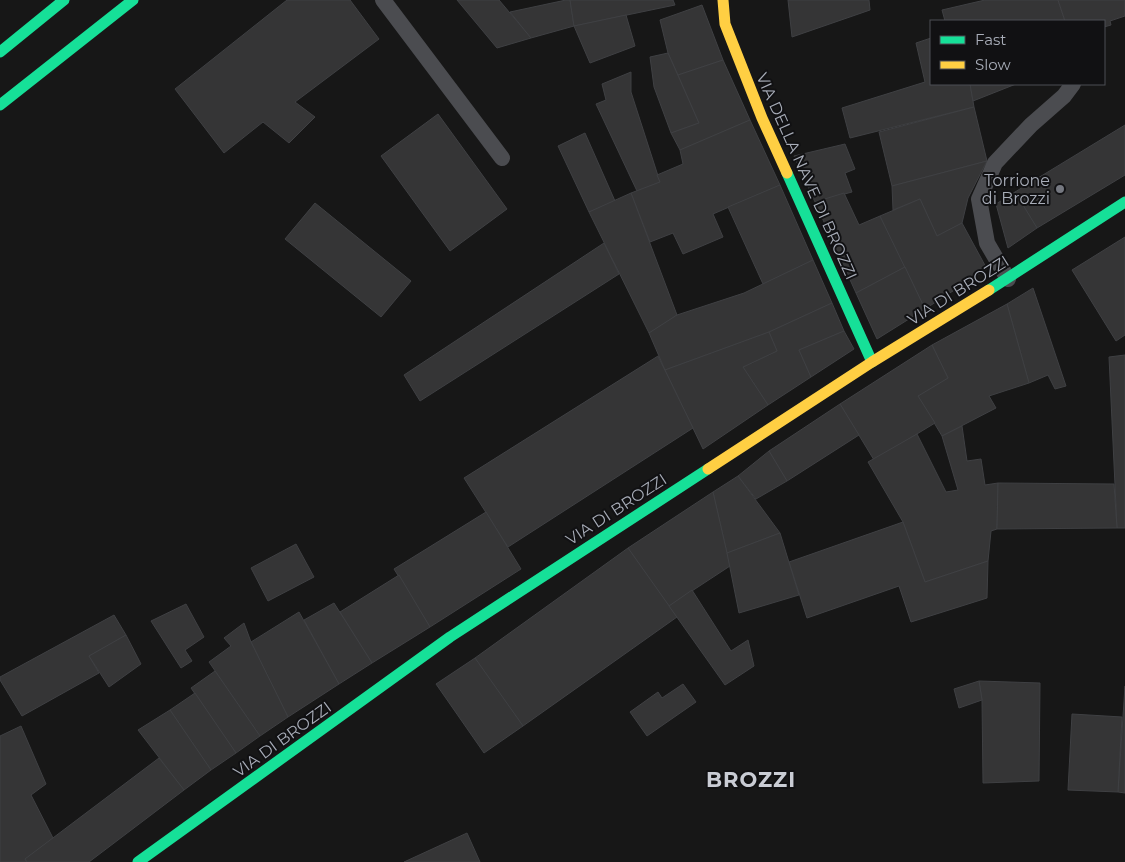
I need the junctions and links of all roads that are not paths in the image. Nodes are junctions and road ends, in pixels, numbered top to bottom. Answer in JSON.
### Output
{"nodes":[{"id":1,"x":64,"y":0,"type":"edge"},
{"id":2,"x":134,"y":0,"type":"edge"},
{"id":3,"x":383,"y":0,"type":"edge"},
{"id":4,"x":723,"y":0,"type":"edge"},
{"id":5,"x":0,"y":52,"type":"edge"},
{"id":6,"x":1072,"y":85,"type":"edge"},
{"id":7,"x":0,"y":105,"type":"edge"},
{"id":8,"x":502,"y":158,"type":"dead end"},
{"id":9,"x":1125,"y":202,"type":"edge"},
{"id":10,"x":1008,"y":279,"type":"junction"},
{"id":11,"x":872,"y":362,"type":"junction"},
{"id":12,"x":138,"y":862,"type":"edge"}],
"edges":[{"from":1,"to":5,"type":"street"},
{"from":2,"to":7,"type":"street"},
{"from":3,"to":8,"type":"lane"},
{"from":4,"to":11,"type":"street","name":"VIA DELLA NAVE DI BROZZI"},
{"from":6,"to":10,"type":"lane"},
{"from":9,"to":10,"type":"street","name":"VIA DI BROZZI"},
{"from":10,"to":11,"type":"street","name":"VIA DI BROZZI"},
{"from":11,"to":12,"type":"street","name":"VIA DI BROZZI"}]}
